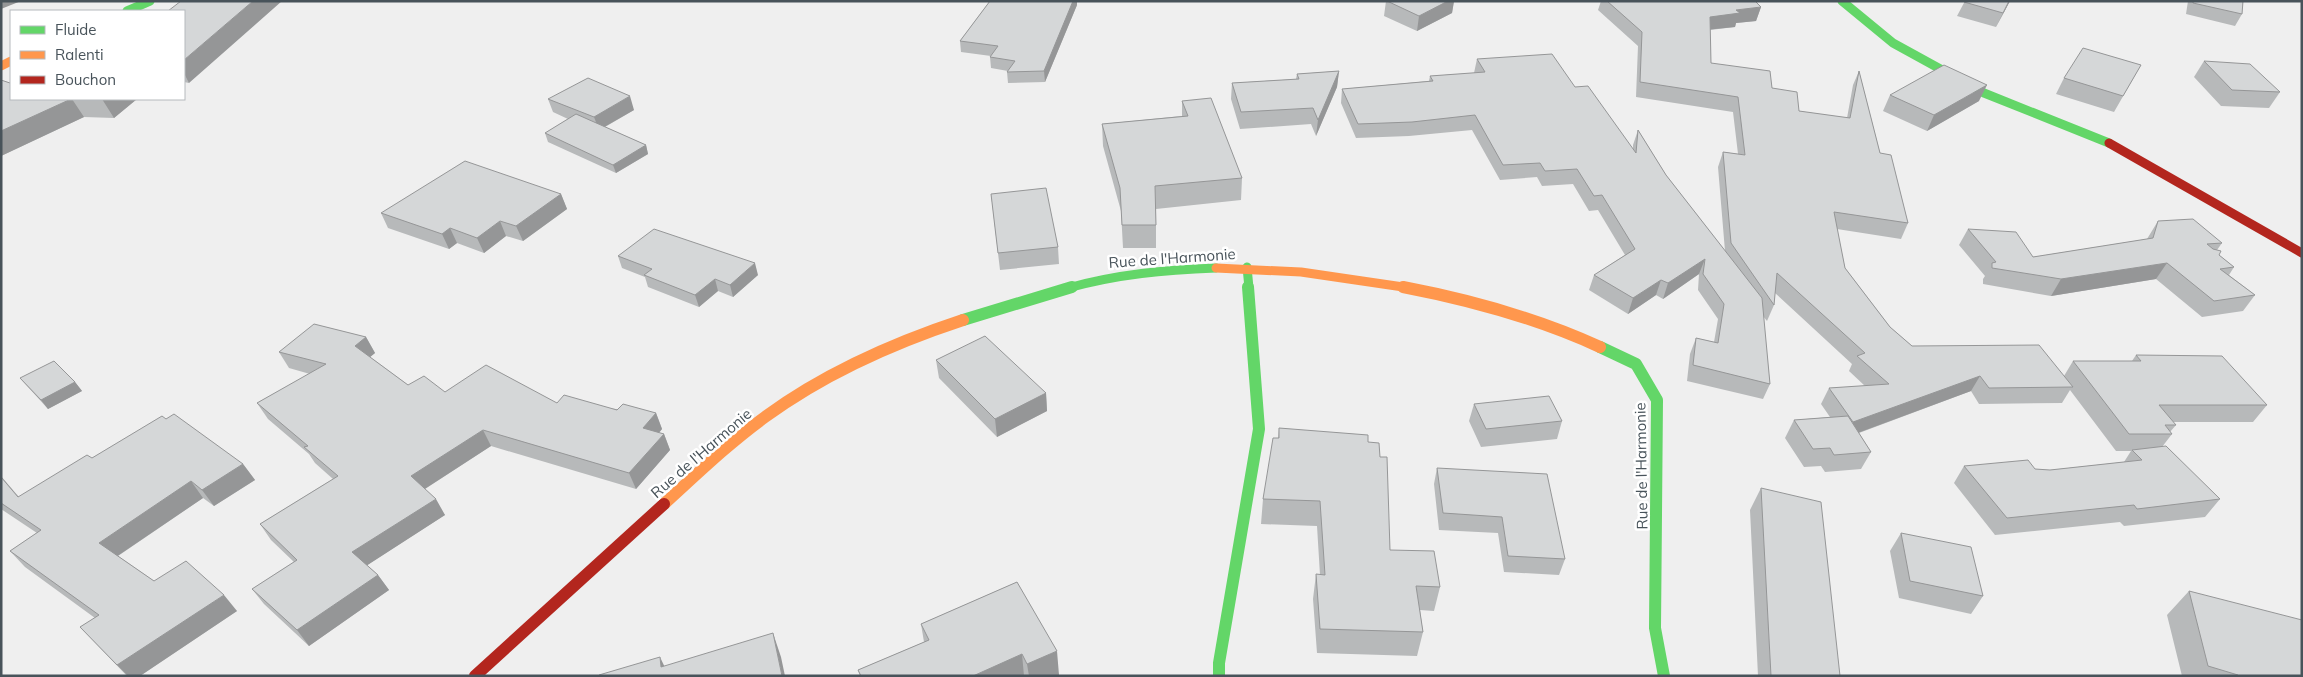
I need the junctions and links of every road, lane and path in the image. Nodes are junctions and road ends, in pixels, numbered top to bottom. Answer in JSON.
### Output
{"nodes":[{"id":1,"x":150,"y":1,"type":"edge"},
{"id":2,"x":1842,"y":1,"type":"edge"},
{"id":3,"x":129,"y":10,"type":"edge"},
{"id":4,"x":2302,"y":253,"type":"edge"},
{"id":5,"x":1247,"y":267,"type":"junction"},
{"id":6,"x":475,"y":676,"type":"edge"},
{"id":7,"x":1219,"y":676,"type":"edge"},
{"id":8,"x":1664,"y":676,"type":"edge"}],
"edges":[{"from":1,"to":3,"type":"street"},
{"from":2,"to":4,"type":"street"},
{"from":5,"to":6,"type":"street","name":"Rue de l'Harmonie"},
{"from":5,"to":7,"type":"street"},
{"from":5,"to":8,"type":"street","name":"Rue de l'Harmonie"}]}
